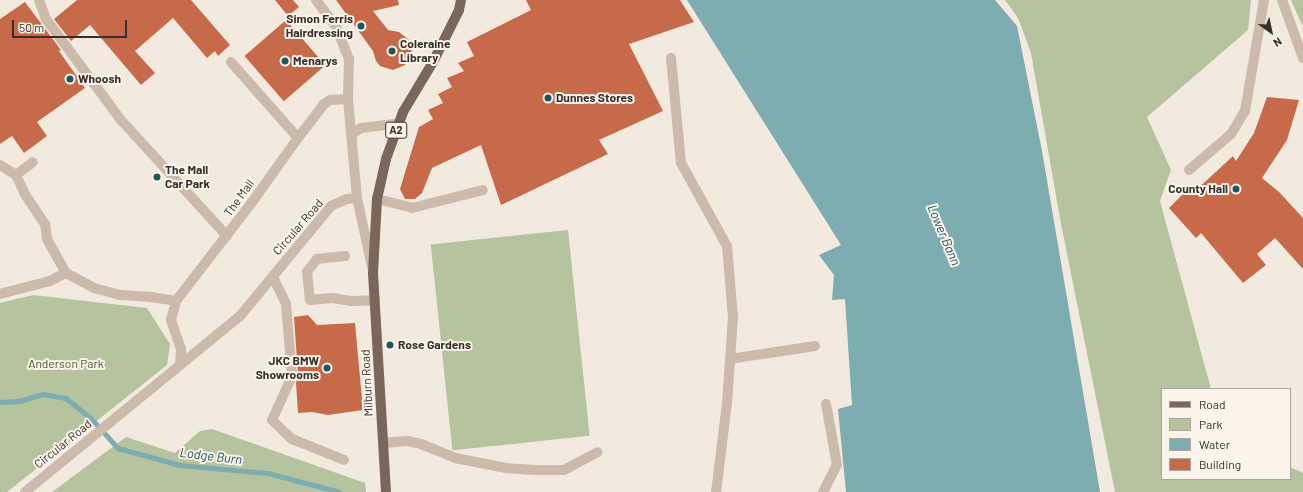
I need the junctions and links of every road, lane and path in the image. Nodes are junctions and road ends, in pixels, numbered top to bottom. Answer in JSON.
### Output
{"nodes":[{"id":1,"x":39,"y":0,"type":"edge"},
{"id":2,"x":316,"y":0,"type":"edge"},
{"id":3,"x":461,"y":0,"type":"edge"},
{"id":4,"x":1264,"y":0,"type":"edge"},
{"id":5,"x":1282,"y":0,"type":"edge"},
{"id":6,"x":671,"y":58,"type":"dead end"},
{"id":7,"x":1303,"y":58,"type":"edge"},
{"id":8,"x":231,"y":62,"type":"dead end"},
{"id":9,"x":348,"y":99,"type":"junction"},
{"id":10,"x":398,"y":123,"type":"junction"},
{"id":11,"x":352,"y":134,"type":"junction"},
{"id":12,"x":298,"y":138,"type":"junction"},
{"id":13,"x":33,"y":162,"type":"dead end"},
{"id":14,"x":0,"y":165,"type":"edge"},
{"id":15,"x":1189,"y":170,"type":"dead end"},
{"id":16,"x":16,"y":175,"type":"junction"},
{"id":17,"x":482,"y":190,"type":"dead end"},
{"id":18,"x":357,"y":198,"type":"junction"},
{"id":19,"x":377,"y":199,"type":"junction"},
{"id":20,"x":227,"y":236,"type":"junction"},
{"id":21,"x":346,"y":256,"type":"dead end"},
{"id":22,"x":66,"y":273,"type":"junction"},
{"id":23,"x":373,"y":273,"type":"junction"},
{"id":24,"x":273,"y":276,"type":"junction"},
{"id":25,"x":0,"y":294,"type":"edge"},
{"id":26,"x":375,"y":300,"type":"junction"},
{"id":27,"x":176,"y":301,"type":"junction"},
{"id":28,"x":815,"y":346,"type":"dead end"},
{"id":29,"x":730,"y":359,"type":"junction"},
{"id":30,"x":180,"y":364,"type":"junction"},
{"id":31,"x":826,"y":404,"type":"dead end"},
{"id":32,"x":384,"y":443,"type":"junction"},
{"id":33,"x":598,"y":452,"type":"dead end"},
{"id":34,"x":344,"y":460,"type":"dead end"},
{"id":35,"x":386,"y":489,"type":"edge"},
{"id":36,"x":25,"y":492,"type":"edge"},
{"id":37,"x":716,"y":492,"type":"edge"},
{"id":38,"x":823,"y":492,"type":"edge"}],
"edges":[{"from":1,"to":20,"type":"street"},
{"from":2,"to":9,"type":"street"},
{"from":3,"to":10,"type":"main road","number":"A2"},
{"from":4,"to":15,"type":"street"},
{"from":5,"to":7,"type":"street"},
{"from":6,"to":29,"type":"street"},
{"from":8,"to":12,"type":"street"},
{"from":9,"to":11,"type":"street"},
{"from":9,"to":12,"type":"street","name":"The Mall"},
{"from":10,"to":11,"type":"street"},
{"from":10,"to":19,"type":"main road","number":"A2"},
{"from":11,"to":18,"type":"street"},
{"from":12,"to":20,"type":"street","name":"The Mall"},
{"from":13,"to":16,"type":"street"},
{"from":14,"to":16,"type":"street"},
{"from":16,"to":22,"type":"street"},
{"from":17,"to":19,"type":"street"},
{"from":18,"to":23,"type":"street"},
{"from":18,"to":24,"type":"street","name":"Circular Road"},
{"from":19,"to":23,"type":"main road","number":"A2"},
{"from":20,"to":27,"type":"street","name":"The Mall"},
{"from":21,"to":26,"type":"street"},
{"from":22,"to":25,"type":"street"},
{"from":22,"to":27,"type":"street"},
{"from":23,"to":26,"type":"main road","name":"Milburn Road","number":"A2"},
{"from":24,"to":30,"type":"street","name":"Circular Road"},
{"from":24,"to":34,"type":"street"},
{"from":26,"to":32,"type":"main road","name":"Milburn Road","number":"A2"},
{"from":27,"to":30,"type":"street","name":"The Mall"},
{"from":28,"to":29,"type":"street"},
{"from":29,"to":37,"type":"street"},
{"from":30,"to":36,"type":"street","name":"Circular Road"},
{"from":31,"to":38,"type":"street"},
{"from":32,"to":33,"type":"street"},
{"from":32,"to":35,"type":"main road","name":"Milburn Road","number":"A2"}]}
